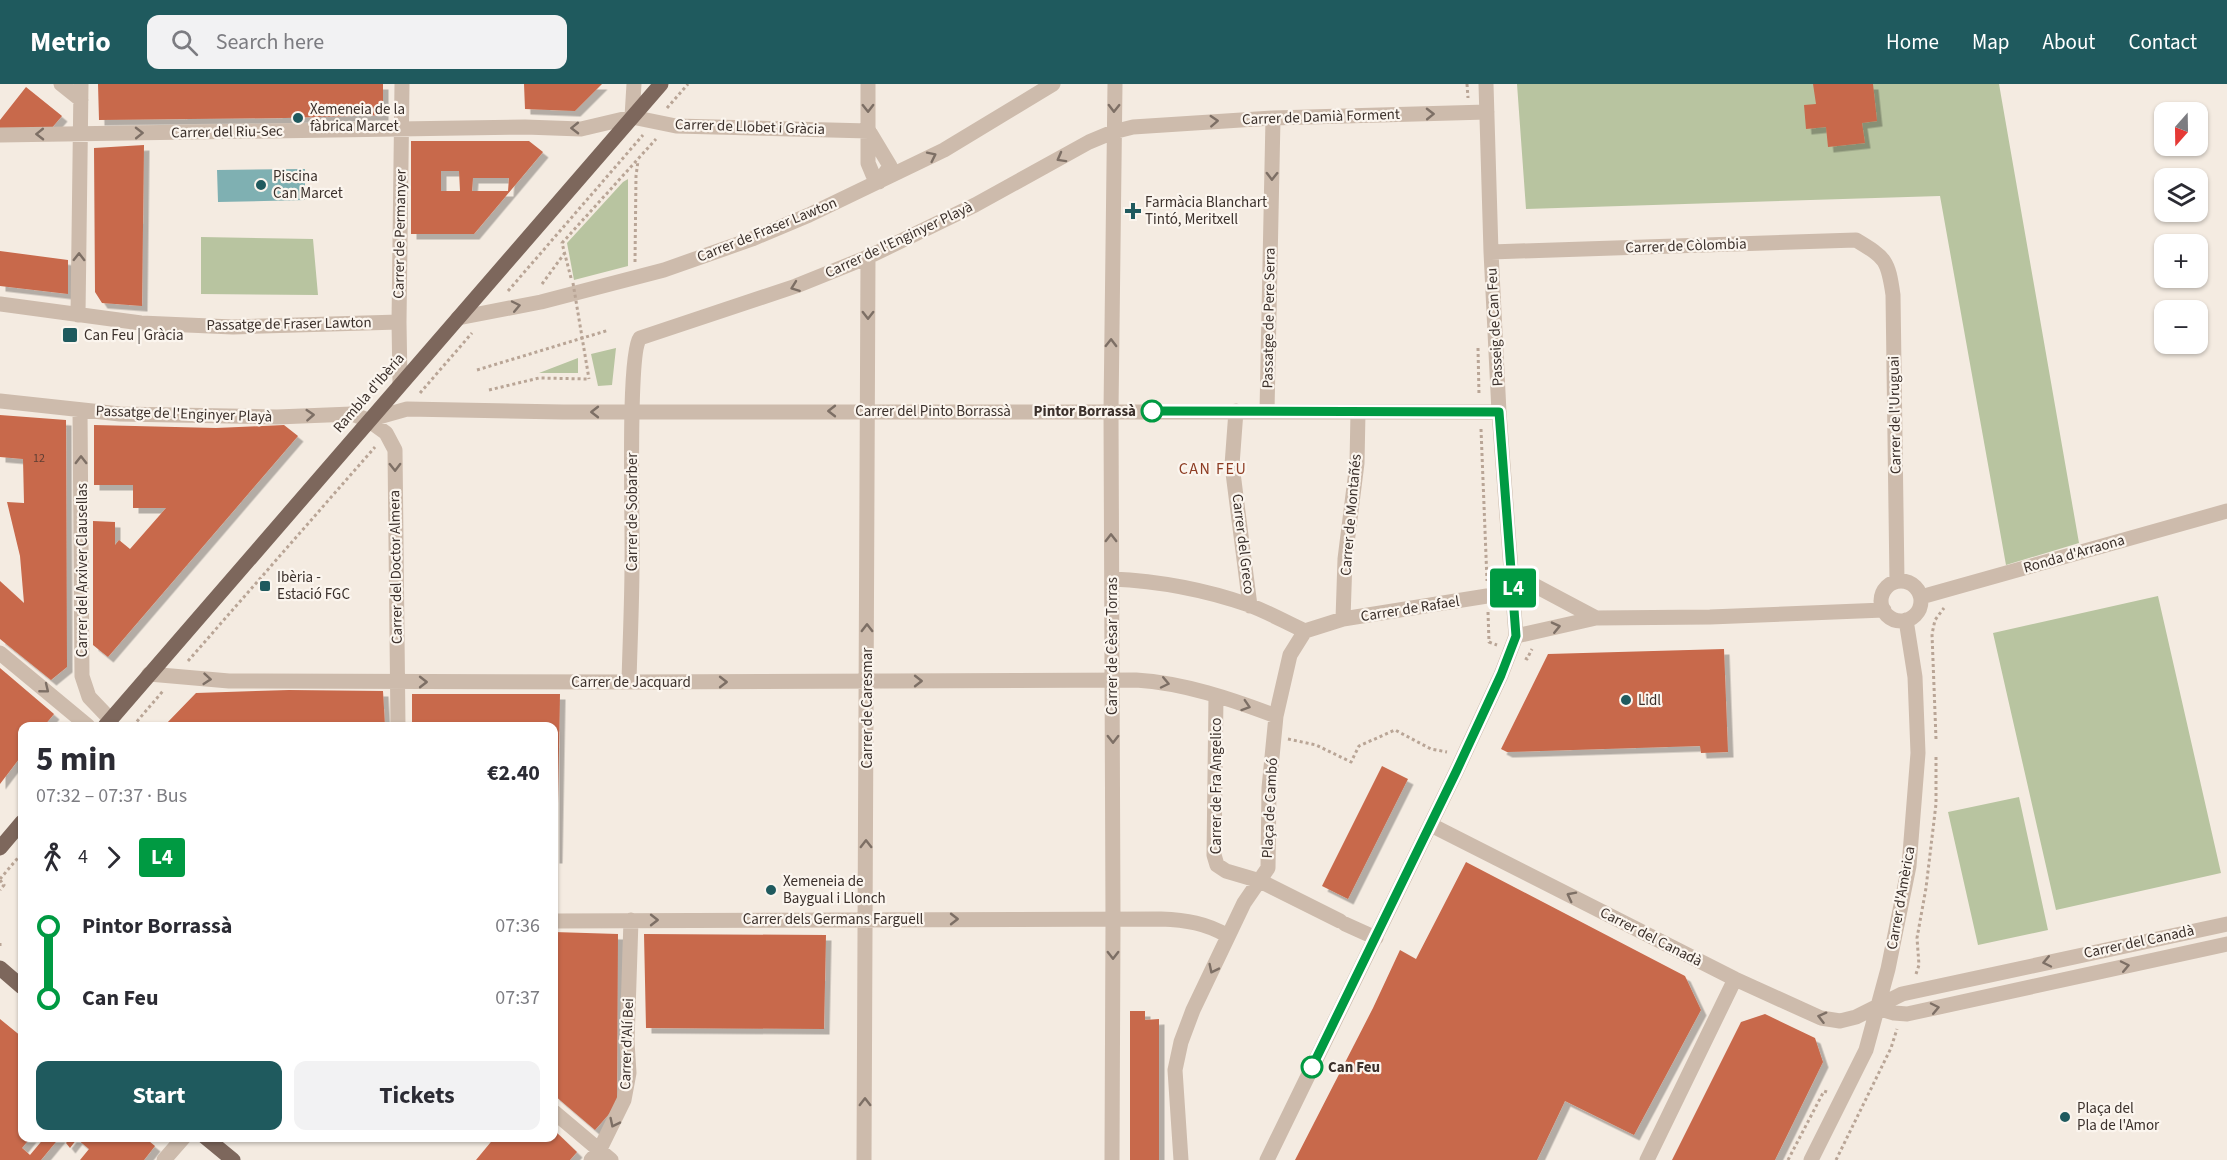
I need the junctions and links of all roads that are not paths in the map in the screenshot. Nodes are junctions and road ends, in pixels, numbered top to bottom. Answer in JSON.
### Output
{"nodes":[{"id":1,"x":61,"y":84,"type":"edge"},
{"id":2,"x":402,"y":84,"type":"edge"},
{"id":3,"x":634,"y":84,"type":"edge"},
{"id":4,"x":660,"y":84,"type":"edge"},
{"id":5,"x":868,"y":84,"type":"edge"},
{"id":6,"x":1053,"y":84,"type":"edge"},
{"id":7,"x":1114,"y":84,"type":"edge"},
{"id":8,"x":1486,"y":84,"type":"edge"},
{"id":9,"x":81,"y":92,"type":"edge"},
{"id":10,"x":1487,"y":112,"type":"junction"},
{"id":11,"x":632,"y":117,"type":"junction"},
{"id":12,"x":1273,"y":118,"type":"junction"},
{"id":13,"x":1156,"y":125,"type":"joint"},
{"id":14,"x":402,"y":129,"type":"junction"},
{"id":15,"x":869,"y":131,"type":"junction"},
{"id":16,"x":1113,"y":132,"type":"junction"},
{"id":17,"x":81,"y":134,"type":"junction"},
{"id":18,"x":0,"y":135,"type":"edge"},
{"id":19,"x":879,"y":182,"type":"junction"},
{"id":20,"x":1491,"y":252,"type":"junction"},
{"id":21,"x":1877,"y":253,"type":"joint"},
{"id":22,"x":868,"y":257,"type":"junction"},
{"id":23,"x":0,"y":304,"type":"edge"},
{"id":24,"x":78,"y":315,"type":"junction"},
{"id":25,"x":458,"y":318,"type":"junction"},
{"id":26,"x":399,"y":322,"type":"junction"},
{"id":27,"x":636,"y":343,"type":"joint"},
{"id":28,"x":400,"y":383,"type":"junction"},
{"id":29,"x":0,"y":401,"type":"edge"},
{"id":30,"x":80,"y":410,"type":"junction"},
{"id":31,"x":868,"y":411,"type":"junction"},
{"id":32,"x":1110,"y":411,"type":"junction"},
{"id":33,"x":1236,"y":411,"type":"junction"},
{"id":34,"x":1267,"y":411,"type":"junction"},
{"id":35,"x":1358,"y":411,"type":"junction"},
{"id":36,"x":632,"y":412,"type":"junction"},
{"id":37,"x":1499,"y":412,"type":"junction"},
{"id":38,"x":368,"y":420,"type":"junction"},
{"id":39,"x":2227,"y":511,"type":"edge"},
{"id":40,"x":1512,"y":574,"type":"junction"},
{"id":41,"x":1112,"y":579,"type":"junction"},
{"id":42,"x":1897,"y":581,"type":"junction"},
{"id":43,"x":1514,"y":595,"type":"junction"},
{"id":44,"x":1921,"y":597,"type":"junction"},
{"id":45,"x":1251,"y":606,"type":"junction"},
{"id":46,"x":1884,"y":610,"type":"junction"},
{"id":47,"x":1596,"y":618,"type":"junction"},
{"id":48,"x":1343,"y":619,"type":"junction"},
{"id":49,"x":1906,"y":620,"type":"junction"},
{"id":50,"x":1305,"y":631,"type":"junction"},
{"id":51,"x":1516,"y":636,"type":"junction"},
{"id":52,"x":0,"y":653,"type":"edge"},
{"id":53,"x":149,"y":674,"type":"junction"},
{"id":54,"x":1112,"y":680,"type":"junction"},
{"id":55,"x":867,"y":681,"type":"junction"},
{"id":56,"x":398,"y":682,"type":"junction"},
{"id":57,"x":629,"y":682,"type":"junction"},
{"id":58,"x":1216,"y":696,"type":"junction"},
{"id":59,"x":1276,"y":716,"type":"junction"},
{"id":60,"x":83,"y":722,"type":"edge"},
{"id":61,"x":106,"y":722,"type":"edge"},
{"id":62,"x":108,"y":722,"type":"edge"},
{"id":63,"x":398,"y":722,"type":"edge"},
{"id":64,"x":1431,"y":825,"type":"junction"},
{"id":65,"x":18,"y":827,"type":"edge"},
{"id":66,"x":0,"y":848,"type":"edge"},
{"id":67,"x":1260,"y":880,"type":"junction"},
{"id":68,"x":866,"y":918,"type":"junction"},
{"id":69,"x":632,"y":920,"type":"junction"},
{"id":70,"x":1113,"y":920,"type":"junction"},
{"id":71,"x":558,"y":921,"type":"edge"},
{"id":72,"x":2227,"y":925,"type":"edge"},
{"id":73,"x":1228,"y":936,"type":"junction"},
{"id":74,"x":1376,"y":938,"type":"junction"},
{"id":75,"x":2227,"y":944,"type":"edge"},
{"id":76,"x":0,"y":969,"type":"edge"},
{"id":77,"x":1735,"y":979,"type":"junction"},
{"id":78,"x":18,"y":984,"type":"edge"},
{"id":79,"x":1877,"y":1008,"type":"junction"},
{"id":80,"x":558,"y":1116,"type":"edge"},
{"id":81,"x":180,"y":1142,"type":"edge"},
{"id":82,"x":211,"y":1142,"type":"edge"},
{"id":83,"x":600,"y":1157,"type":"edge"},
{"id":84,"x":164,"y":1160,"type":"edge"},
{"id":85,"x":233,"y":1160,"type":"edge"},
{"id":86,"x":864,"y":1160,"type":"edge"},
{"id":87,"x":1112,"y":1160,"type":"edge"},
{"id":88,"x":1181,"y":1160,"type":"edge"},
{"id":89,"x":1267,"y":1160,"type":"edge"},
{"id":90,"x":1647,"y":1160,"type":"edge"},
{"id":91,"x":1811,"y":1160,"type":"edge"}],
"edges":[{"from":1,"to":9,"type":"street"},
{"from":2,"to":14,"type":"street","name":"Carrer de Permanyer"},
{"from":3,"to":11,"type":"street"},
{"from":4,"to":11,"type":"main road","name":"Rambla d'Ibèria"},
{"from":5,"to":15,"type":"street","one_way":true},
{"from":19,"to":6,"type":"street","name":"Carrer de Fraser Lawton","one_way":true},
{"from":7,"to":16,"type":"street","one_way":true},
{"from":8,"to":10,"type":"street","name":"Passeig de Can Feu"},
{"from":9,"to":17,"type":"street"},
{"from":12,"to":10,"type":"street","name":"Carrer de Damià Forment","one_way":true},
{"from":10,"to":20,"type":"street","name":"Passeig de Can Feu"},
{"from":11,"to":14,"type":"street","name":"Carrer del Riu-Sec","one_way":true},
{"from":11,"to":15,"type":"street","name":"Carrer de Llobet i Gràcia"},
{"from":11,"to":25,"type":"main road","name":"Rambla d'Ibèria"},
{"from":13,"to":12,"type":"street","name":"Carrer de Damià Forment","one_way":true},
{"from":12,"to":34,"type":"street","name":"Passatge de Pere Serra","one_way":true},
{"from":13,"to":16,"type":"street","name":"Carrer de l'Enginyer Playà"},
{"from":17,"to":14,"type":"street","name":"Carrer del Riu-Sec","one_way":true},
{"from":14,"to":26,"type":"street","name":"Carrer de Permanyer"},
{"from":15,"to":19,"type":"street"},
{"from":16,"to":22,"type":"street","name":"Carrer de l'Enginyer Playà","one_way":true},
{"from":32,"to":16,"type":"street","name":"Carrer de Cèsar Torras","one_way":true},
{"from":17,"to":18,"type":"street","name":"Carrer del Riu-Sec","one_way":true},
{"from":24,"to":17,"type":"street","one_way":true},
{"from":25,"to":19,"type":"street","name":"Carrer de Fraser Lawton","one_way":true},
{"from":20,"to":21,"type":"street","name":"Carrer de Còlombia"},
{"from":20,"to":37,"type":"street","name":"Passeig de Can Feu"},
{"from":21,"to":42,"type":"street","name":"Carrer de l'Uruguai"},
{"from":22,"to":27,"type":"street","name":"Carrer de l'Enginyer Playà","one_way":true},
{"from":22,"to":31,"type":"street","name":"Carrer de Caresmar","one_way":true},
{"from":23,"to":24,"type":"street","name":"Passatge de Fraser Lawton"},
{"from":24,"to":26,"type":"street","name":"Passatge de Fraser Lawton"},
{"from":25,"to":28,"type":"main road","name":"Rambla d'Ibèria"},
{"from":26,"to":28,"type":"street","name":"Carrer de Permanyer"},
{"from":27,"to":36,"type":"street","name":"Carrer de Sobarber"},
{"from":28,"to":38,"type":"main road","name":"Rambla d'Ibèria"},
{"from":29,"to":30,"type":"street","name":"Passatge de l'Enginyer Playà"},
{"from":30,"to":38,"type":"street","name":"Passatge de l'Enginyer Playà","one_way":true},
{"from":61,"to":30,"type":"street","name":"Carrer del Arxiver Clausellas","one_way":true},
{"from":31,"to":32,"type":"street","name":"Carrer del Pinto Borrassà"},
{"from":31,"to":36,"type":"street","name":"Carrer del Pinto Borrassà","one_way":true},
{"from":55,"to":31,"type":"street","name":"Carrer de Caresmar","one_way":true},
{"from":32,"to":33,"type":"street","name":"Carrer del Pinto Borrassà"},
{"from":41,"to":32,"type":"street","name":"Carrer de Cèsar Torras","one_way":true},
{"from":33,"to":34,"type":"street","name":"Carrer del Pinto Borrassà"},
{"from":33,"to":45,"type":"street","name":"Carrer del Greco"},
{"from":34,"to":35,"type":"street","name":"Carrer del Pinto Borrassà"},
{"from":35,"to":37,"type":"street","name":"Carrer del Pinto Borrassà"},
{"from":35,"to":48,"type":"street","name":"Carrer de Montañés"},
{"from":36,"to":38,"type":"street","name":"Carrer del Pinto Borrassà","one_way":true},
{"from":36,"to":57,"type":"street","name":"Carrer de Sobarber"},
{"from":37,"to":40,"type":"street","name":"Passeig de Can Feu"},
{"from":38,"to":53,"type":"main road","name":"Rambla d'Ibèria"},
{"from":38,"to":56,"type":"street","name":"Carrer del Doctor Almera","one_way":true},
{"from":39,"to":44,"type":"street","name":"Ronda d'Arraona"},
{"from":40,"to":43,"type":"street","name":"Passeig de Can Feu"},
{"from":40,"to":47,"type":"street"},
{"from":41,"to":45,"type":"street"},
{"from":41,"to":54,"type":"street","name":"Carrer de Cèsar Torras"},
{"from":42,"to":44,"type":"street"},
{"from":42,"to":46,"type":"street"},
{"from":43,"to":48,"type":"street","name":"Carrer de Rafael"},
{"from":43,"to":51,"type":"street","name":"Passeig de Can Feu"},
{"from":44,"to":49,"type":"street"},
{"from":45,"to":50,"type":"street"},
{"from":46,"to":47,"type":"street"},
{"from":46,"to":49,"type":"street"},
{"from":51,"to":47,"type":"street","one_way":true},
{"from":48,"to":50,"type":"street","name":"Carrer de Rafael"},
{"from":49,"to":79,"type":"street","name":"Carrer d'Amèrica"},
{"from":50,"to":59,"type":"street","name":"Plaça de Cambó"},
{"from":51,"to":64,"type":"street","name":"Passeig de Can Feu"},
{"from":52,"to":60,"type":"street","one_way":true},
{"from":53,"to":56,"type":"street","name":"Carrer de Jacquard","one_way":true},
{"from":53,"to":62,"type":"main road","name":"Rambla d'Ibèria"},
{"from":55,"to":54,"type":"street","name":"Carrer de Jacquard","one_way":true},
{"from":54,"to":58,"type":"street","name":"Carrer de Jacquard","one_way":true},
{"from":54,"to":70,"type":"street","name":"Carrer de Cèsar Torras","one_way":true},
{"from":57,"to":55,"type":"street","name":"Carrer de Jacquard","one_way":true},
{"from":68,"to":55,"type":"street","name":"Carrer de Caresmar","one_way":true},
{"from":56,"to":57,"type":"street","name":"Carrer de Jacquard","one_way":true},
{"from":56,"to":63,"type":"street","name":"Carrer del Doctor Almera"},
{"from":58,"to":59,"type":"street","name":"Carrer de Jacquard","one_way":true},
{"from":58,"to":67,"type":"street","name":"Carrer de Fra Angelico"},
{"from":59,"to":67,"type":"street","name":"Plaça de Cambó"},
{"from":64,"to":74,"type":"street","name":"Passeig de Can Feu"},
{"from":77,"to":64,"type":"street","name":"Carrer del Canadà","one_way":true},
{"from":65,"to":66,"type":"main road"},
{"from":67,"to":73,"type":"street"},
{"from":67,"to":74,"type":"street","name":"Plaça de Cambó"},
{"from":69,"to":68,"type":"street","name":"Carrer dels Germans Farguell","one_way":true},
{"from":68,"to":70,"type":"street","name":"Carrer dels Germans Farguell","one_way":true},
{"from":86,"to":68,"type":"street","name":"Carrer de Caresmar","one_way":true},
{"from":69,"to":71,"type":"street","name":"Carrer dels Germans Farguell"},
{"from":69,"to":83,"type":"street","name":"Carrer d'Alí Bei","one_way":true},
{"from":70,"to":73,"type":"street","name":"Carrer dels Germans Farguell"},
{"from":70,"to":87,"type":"street","name":"Carrer de Cèsar Torras","one_way":true},
{"from":72,"to":79,"type":"street","name":"Carrer del Canadà","one_way":true},
{"from":73,"to":88,"type":"street","one_way":true},
{"from":74,"to":89,"type":"street","name":"Passeig de Can Feu"},
{"from":79,"to":75,"type":"street","name":"Carrer del Canadà","one_way":true},
{"from":76,"to":78,"type":"main road"},
{"from":79,"to":77,"type":"street","name":"Carrer del Canadà","one_way":true},
{"from":77,"to":90,"type":"street"},
{"from":79,"to":91,"type":"street","name":"Carrer d'Amèrica"},
{"from":80,"to":83,"type":"street"},
{"from":81,"to":84,"type":"street"},
{"from":82,"to":85,"type":"main road"}]}
